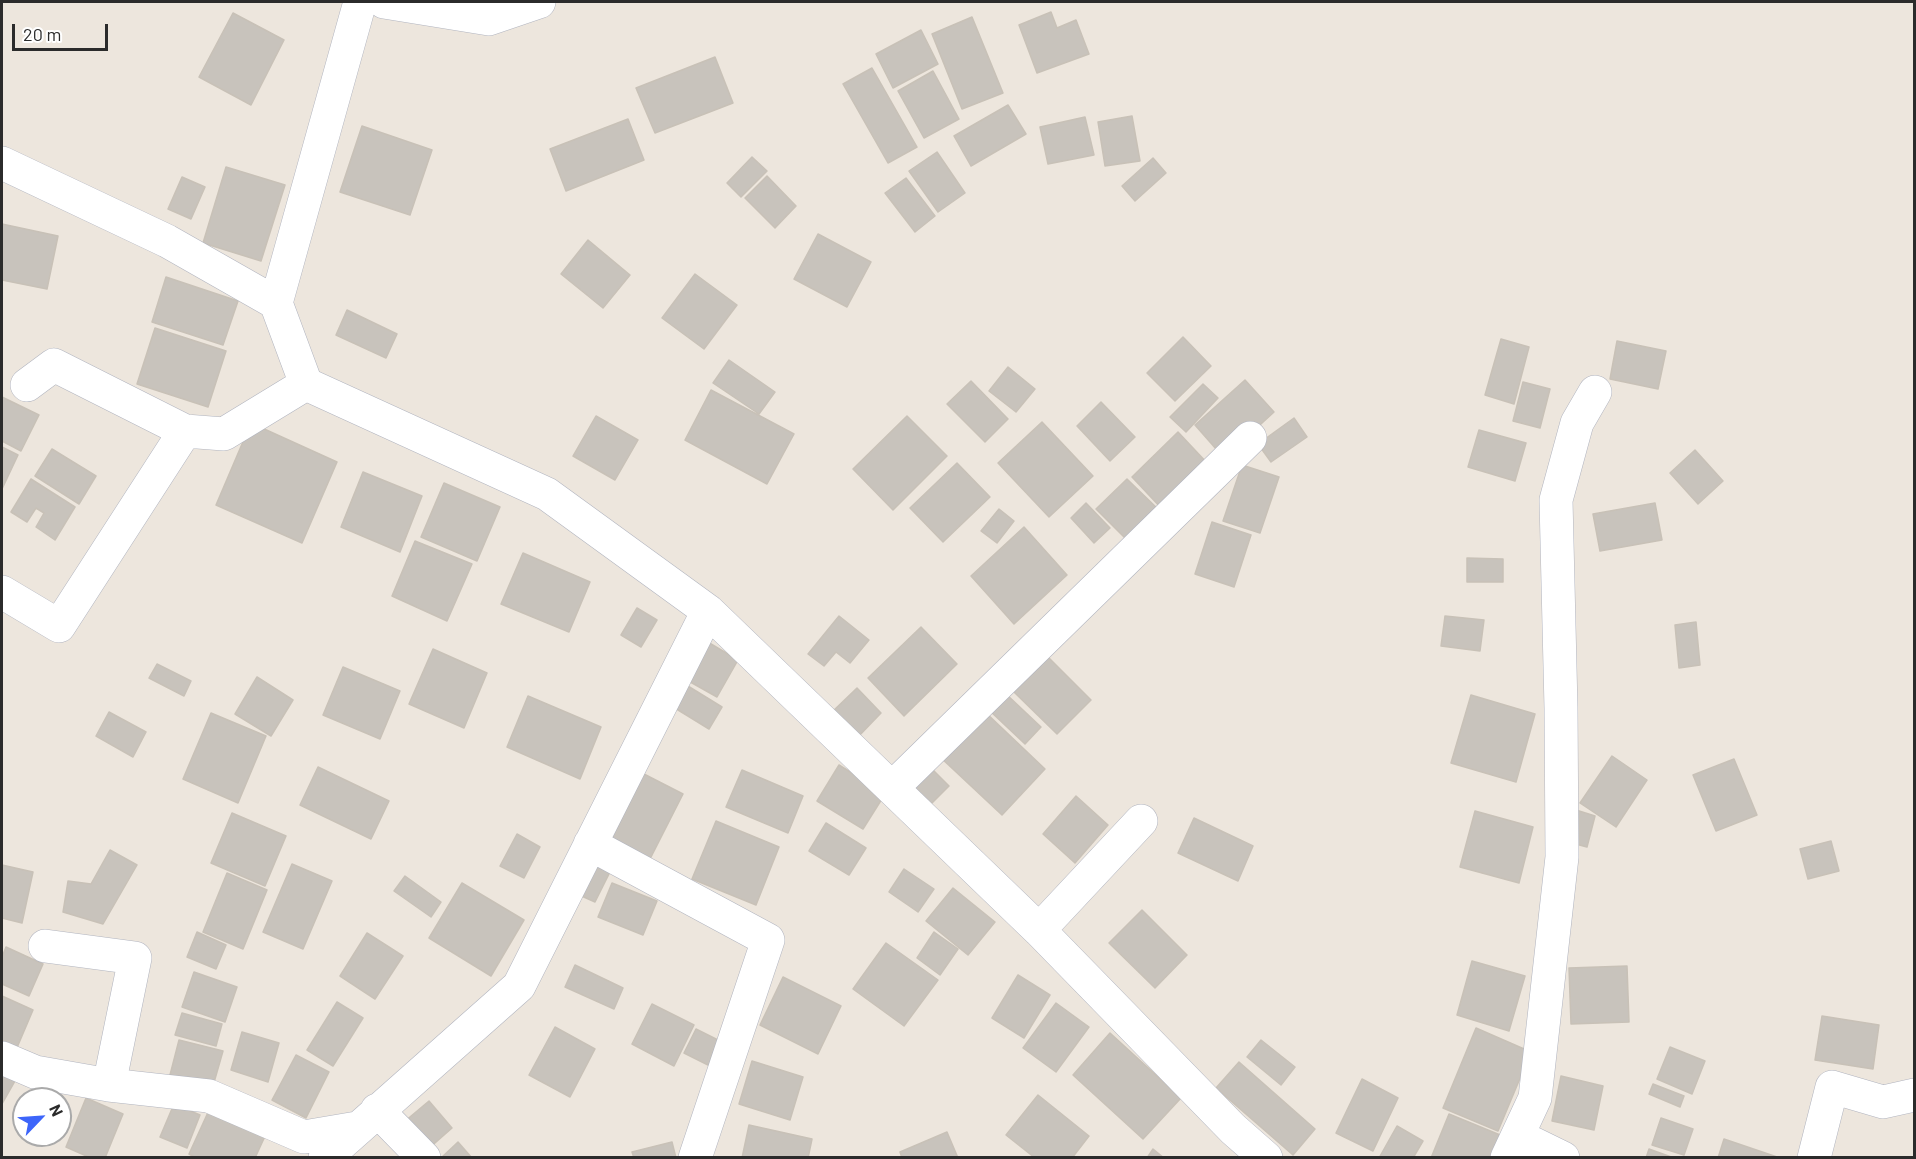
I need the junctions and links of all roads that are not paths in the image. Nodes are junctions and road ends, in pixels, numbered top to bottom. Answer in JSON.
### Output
{"nodes":[{"id":1,"x":360,"y":2,"type":"edge"},
{"id":2,"x":384,"y":2,"type":"edge"},
{"id":3,"x":539,"y":2,"type":"edge"},
{"id":4,"x":2,"y":163,"type":"edge"},
{"id":5,"x":276,"y":303,"type":"junction"},
{"id":6,"x":306,"y":384,"type":"junction"},
{"id":7,"x":27,"y":385,"type":"dead end"},
{"id":8,"x":1594,"y":392,"type":"dead end"},
{"id":9,"x":185,"y":431,"type":"junction"},
{"id":10,"x":1250,"y":438,"type":"dead end"},
{"id":11,"x":2,"y":592,"type":"edge"},
{"id":12,"x":708,"y":611,"type":"junction"},
{"id":13,"x":892,"y":788,"type":"junction"},
{"id":14,"x":1140,"y":821,"type":"dead end"},
{"id":15,"x":590,"y":844,"type":"junction"},
{"id":16,"x":1039,"y":930,"type":"junction"},
{"id":17,"x":45,"y":946,"type":"dead end"},
{"id":18,"x":2,"y":1058,"type":"edge"},
{"id":19,"x":110,"y":1085,"type":"junction"},
{"id":20,"x":1914,"y":1095,"type":"edge"},
{"id":21,"x":367,"y":1119,"type":"junction"},
{"id":22,"x":1513,"y":1147,"type":"edge"},
{"id":23,"x":325,"y":1158,"type":"edge"},
{"id":24,"x":424,"y":1158,"type":"edge"},
{"id":25,"x":695,"y":1158,"type":"edge"},
{"id":26,"x":1266,"y":1158,"type":"edge"},
{"id":27,"x":1563,"y":1158,"type":"edge"},
{"id":28,"x":1814,"y":1158,"type":"edge"}],
"edges":[{"from":1,"to":5,"type":"street"},
{"from":2,"to":3,"type":"street"},
{"from":4,"to":5,"type":"street"},
{"from":5,"to":6,"type":"street"},
{"from":6,"to":9,"type":"street"},
{"from":6,"to":12,"type":"street"},
{"from":7,"to":9,"type":"street"},
{"from":8,"to":22,"type":"street"},
{"from":9,"to":11,"type":"street"},
{"from":10,"to":13,"type":"street"},
{"from":12,"to":13,"type":"street"},
{"from":12,"to":15,"type":"street"},
{"from":13,"to":16,"type":"street"},
{"from":14,"to":16,"type":"street"},
{"from":15,"to":21,"type":"street"},
{"from":15,"to":25,"type":"street"},
{"from":16,"to":26,"type":"street"},
{"from":17,"to":19,"type":"street"},
{"from":18,"to":19,"type":"street"},
{"from":19,"to":21,"type":"street"},
{"from":20,"to":28,"type":"street"},
{"from":21,"to":23,"type":"street"},
{"from":21,"to":24,"type":"street"},
{"from":22,"to":27,"type":"street"}]}
